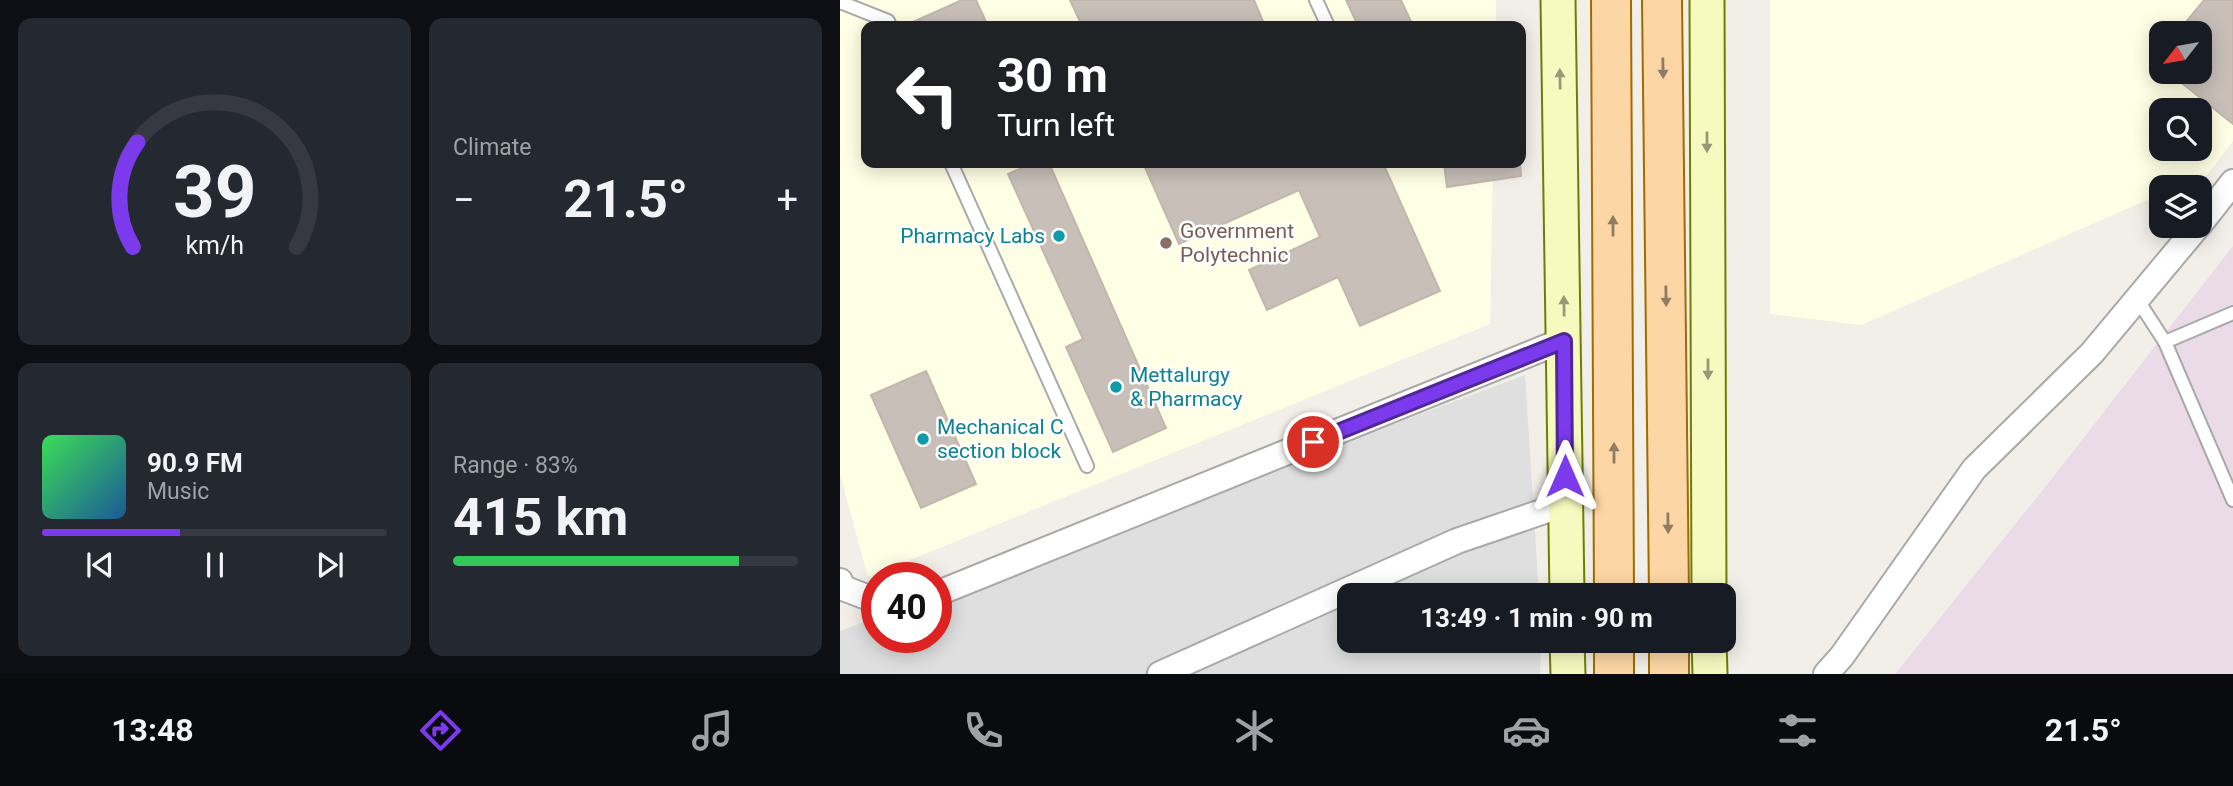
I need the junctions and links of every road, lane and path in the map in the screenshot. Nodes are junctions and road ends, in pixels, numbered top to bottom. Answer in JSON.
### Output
{"nodes":[{"id":1,"x":1316,"y":0,"type":"edge"},
{"id":2,"x":1558,"y":0,"type":"edge"},
{"id":3,"x":1611,"y":0,"type":"edge"},
{"id":4,"x":1662,"y":0,"type":"edge"},
{"id":5,"x":1707,"y":0,"type":"edge"},
{"id":6,"x":840,"y":2,"type":"edge"},
{"id":7,"x":888,"y":21,"type":"edge"},
{"id":8,"x":1326,"y":21,"type":"edge"},
{"id":9,"x":953,"y":168,"type":"edge"},
{"id":10,"x":2233,"y":182,"type":"edge"},
{"id":11,"x":2212,"y":209,"type":"edge"},
{"id":12,"x":2188,"y":238,"type":"edge"},
{"id":13,"x":2137,"y":299,"type":"junction"},
{"id":14,"x":2233,"y":313,"type":"edge"},
{"id":15,"x":1564,"y":341,"type":"junction"},
{"id":16,"x":2165,"y":342,"type":"junction"},
{"id":17,"x":1087,"y":466,"type":"dead end"},
{"id":18,"x":2233,"y":500,"type":"edge"},
{"id":19,"x":1565,"y":503,"type":"junction"},
{"id":20,"x":1567,"y":583,"type":"edge"},
{"id":21,"x":1614,"y":583,"type":"edge"},
{"id":22,"x":1669,"y":583,"type":"edge"},
{"id":23,"x":1709,"y":583,"type":"edge"},
{"id":24,"x":841,"y":588,"type":"edge"},
{"id":25,"x":952,"y":588,"type":"edge"},
{"id":26,"x":861,"y":595,"type":"edge"},
{"id":27,"x":1567,"y":653,"type":"edge"},
{"id":28,"x":1614,"y":653,"type":"edge"},
{"id":29,"x":1669,"y":653,"type":"edge"},
{"id":30,"x":1709,"y":653,"type":"edge"},
{"id":31,"x":1160,"y":674,"type":"edge"},
{"id":32,"x":1568,"y":674,"type":"edge"},
{"id":33,"x":1614,"y":674,"type":"edge"},
{"id":34,"x":1669,"y":674,"type":"edge"},
{"id":35,"x":1710,"y":674,"type":"edge"},
{"id":36,"x":1826,"y":674,"type":"edge"}],
"edges":[{"from":1,"to":8,"type":"lane"},
{"from":15,"to":2,"type":"street","one_way":true},
{"from":21,"to":3,"type":"main road","one_way":true},
{"from":4,"to":22,"type":"main road","one_way":true},
{"from":5,"to":23,"type":"street","one_way":true},
{"from":6,"to":7,"type":"lane"},
{"from":9,"to":17,"type":"lane"},
{"from":10,"to":11,"type":"street"},
{"from":12,"to":13,"type":"street"},
{"from":13,"to":16,"type":"lane"},
{"from":13,"to":36,"type":"street"},
{"from":14,"to":16,"type":"lane"},
{"from":15,"to":19,"type":"street"},
{"from":15,"to":25,"type":"street"},
{"from":16,"to":18,"type":"lane"},
{"from":19,"to":20,"type":"street"},
{"from":19,"to":31,"type":"street"},
{"from":24,"to":26,"type":"street"},
{"from":27,"to":32,"type":"street"},
{"from":28,"to":33,"type":"main road"},
{"from":29,"to":34,"type":"main road"},
{"from":30,"to":35,"type":"street"}]}
